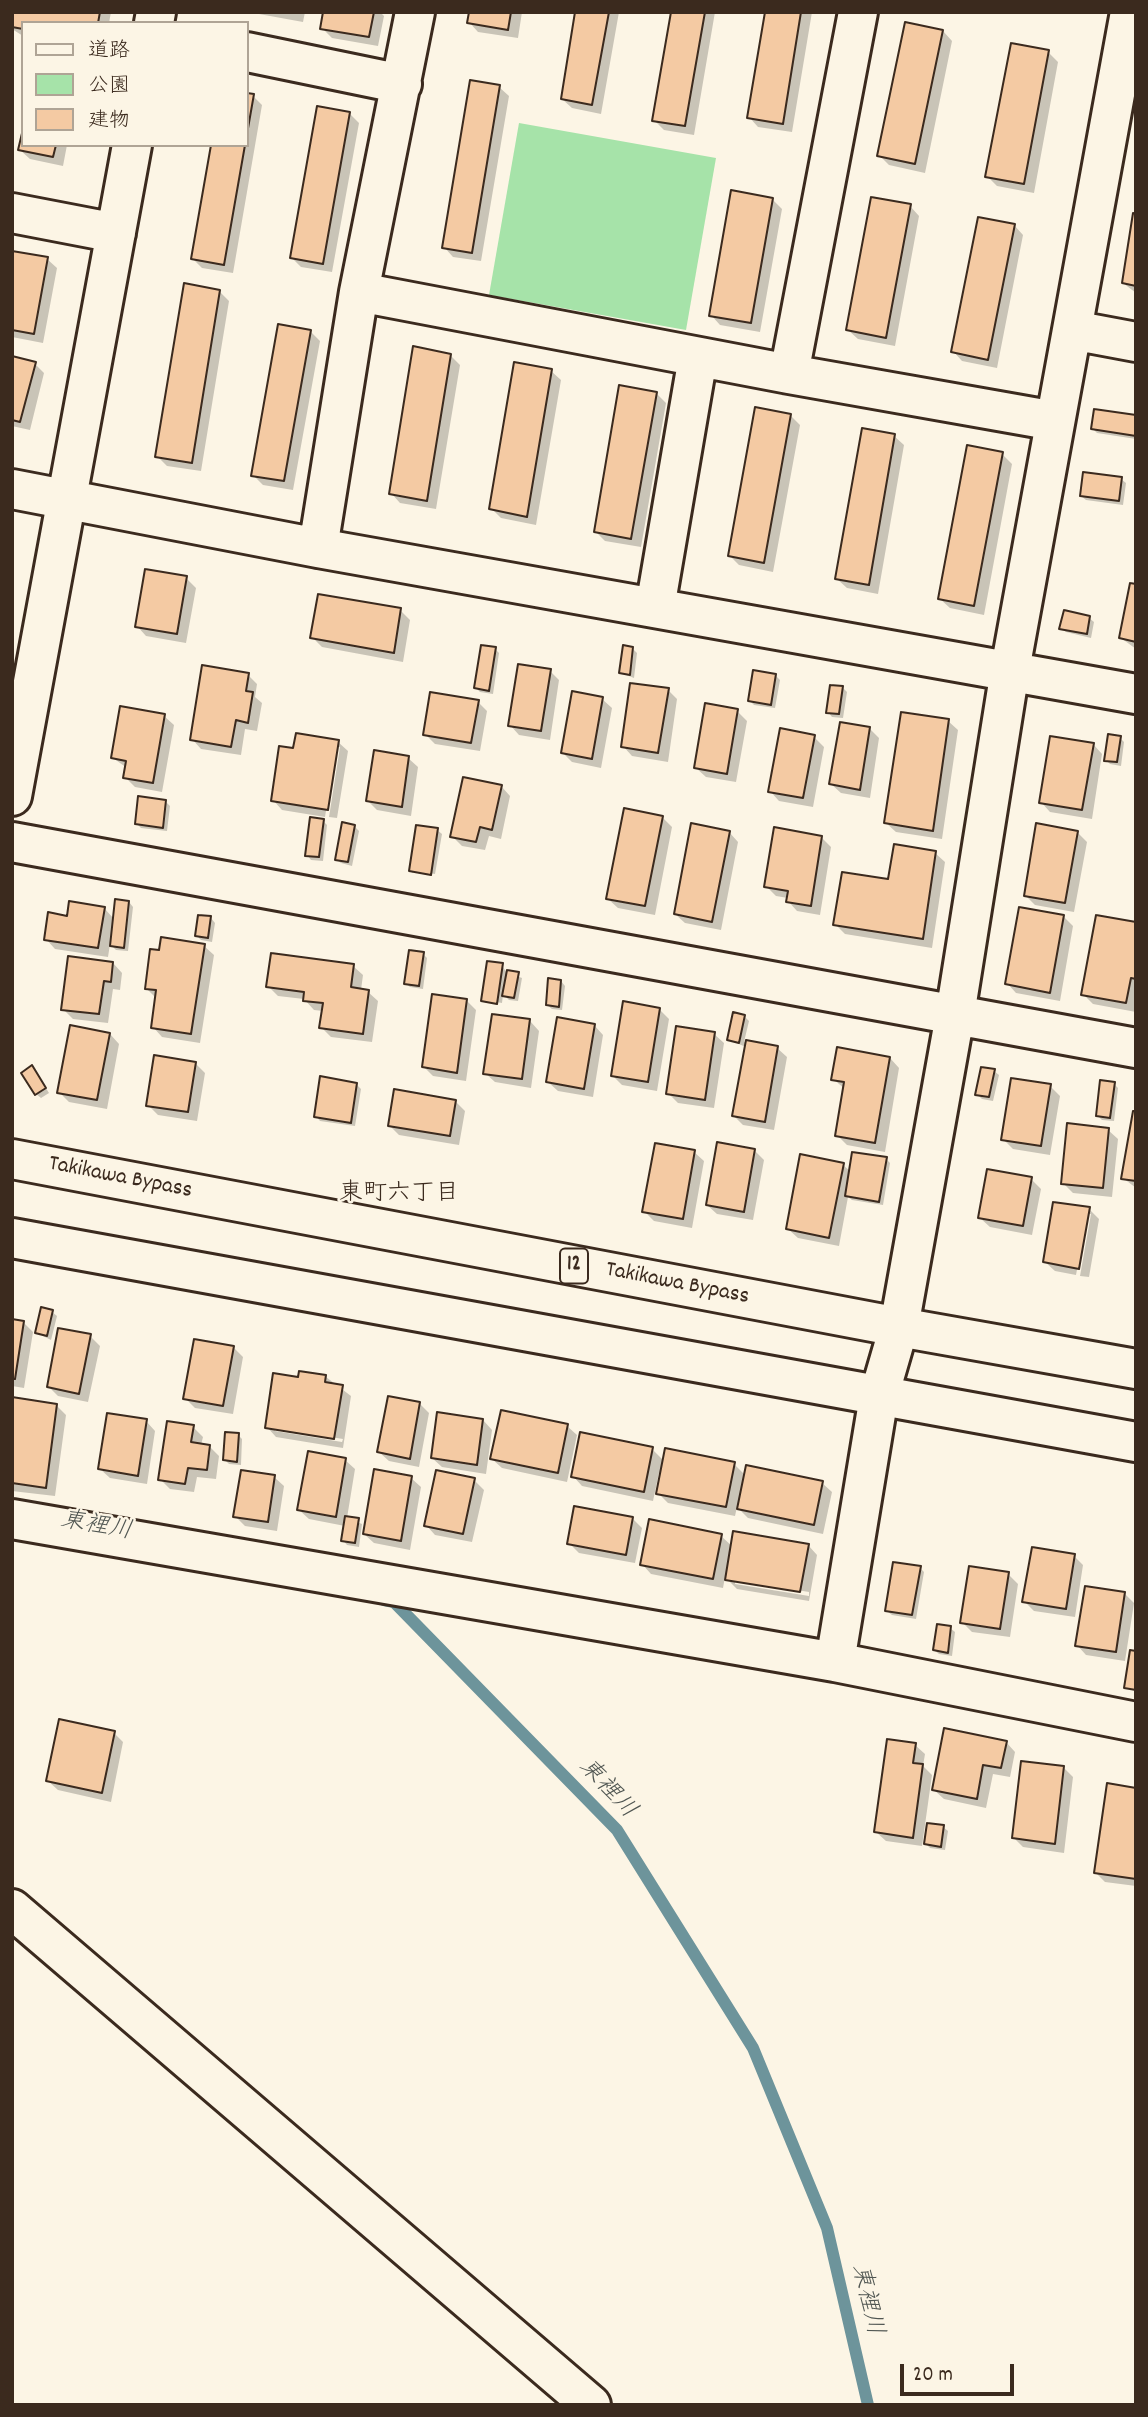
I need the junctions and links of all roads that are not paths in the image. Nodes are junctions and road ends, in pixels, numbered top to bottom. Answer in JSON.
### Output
{"nodes":[{"id":1,"x":415,"y":12,"type":"edge"},
{"id":2,"x":858,"y":12,"type":"edge"},
{"id":3,"x":1133,"y":12,"type":"edge"},
{"id":4,"x":248,"y":52,"type":"edge"},
{"id":5,"x":402,"y":84,"type":"junction"},
{"id":6,"x":132,"y":147,"type":"edge"},
{"id":7,"x":12,"y":214,"type":"edge"},
{"id":8,"x":116,"y":233,"type":"junction"},
{"id":9,"x":359,"y":292,"type":"junction"},
{"id":10,"x":1072,"y":330,"type":"junction"},
{"id":11,"x":1136,"y":342,"type":"edge"},
{"id":12,"x":698,"y":357,"type":"junction"},
{"id":13,"x":789,"y":374,"type":"junction"},
{"id":14,"x":1055,"y":421,"type":"junction"},
{"id":15,"x":12,"y":488,"type":"edge"},
{"id":16,"x":66,"y":498,"type":"junction"},
{"id":17,"x":318,"y":548,"type":"junction"},
{"id":18,"x":655,"y":608,"type":"junction"},
{"id":19,"x":1010,"y":670,"type":"junction"},
{"id":20,"x":1136,"y":694,"type":"edge"},
{"id":21,"x":12,"y":796,"type":"edge"},
{"id":22,"x":12,"y":842,"type":"edge"},
{"id":23,"x":954,"y":1015,"type":"junction"},
{"id":24,"x":1136,"y":1048,"type":"edge"},
{"id":25,"x":12,"y":1159,"type":"edge"},
{"id":26,"x":12,"y":1238,"type":"edge"},
{"id":27,"x":899,"y":1327,"type":"junction"},
{"id":28,"x":1136,"y":1369,"type":"edge"},
{"id":29,"x":879,"y":1396,"type":"junction"},
{"id":30,"x":1136,"y":1442,"type":"edge"},
{"id":31,"x":12,"y":1519,"type":"edge"},
{"id":32,"x":835,"y":1662,"type":"junction"},
{"id":33,"x":1136,"y":1722,"type":"edge"},
{"id":34,"x":12,"y":1909,"type":"edge"},
{"id":35,"x":592,"y":2405,"type":"edge"}],
"edges":[{"from":1,"to":5,"type":"main road"},
{"from":2,"to":13,"type":"main road"},
{"from":3,"to":10,"type":"main road"},
{"from":4,"to":5,"type":"main road"},
{"from":5,"to":9,"type":"main road"},
{"from":6,"to":8,"type":"main road"},
{"from":7,"to":8,"type":"main road"},
{"from":8,"to":16,"type":"main road"},
{"from":9,"to":12,"type":"main road"},
{"from":9,"to":17,"type":"main road"},
{"from":10,"to":11,"type":"main road"},
{"from":10,"to":14,"type":"main road"},
{"from":12,"to":13,"type":"main road"},
{"from":12,"to":18,"type":"main road"},
{"from":13,"to":14,"type":"main road"},
{"from":14,"to":19,"type":"main road"},
{"from":15,"to":16,"type":"main road"},
{"from":16,"to":17,"type":"main road"},
{"from":16,"to":21,"type":"main road"},
{"from":17,"to":18,"type":"main road"},
{"from":18,"to":19,"type":"main road"},
{"from":19,"to":20,"type":"main road"},
{"from":19,"to":23,"type":"main road"},
{"from":22,"to":23,"type":"main road"},
{"from":23,"to":24,"type":"main road"},
{"from":23,"to":27,"type":"main road"},
{"from":25,"to":27,"type":"main road","name":"Takikawa Bypass","number":"12"},
{"from":26,"to":29,"type":"main road"},
{"from":27,"to":28,"type":"main road","name":"Takikawa Bypass","number":"12"},
{"from":27,"to":29,"type":"main road"},
{"from":29,"to":30,"type":"main road"},
{"from":29,"to":32,"type":"main road"},
{"from":31,"to":32,"type":"main road"},
{"from":32,"to":33,"type":"main road"},
{"from":34,"to":35,"type":"main road"}]}
